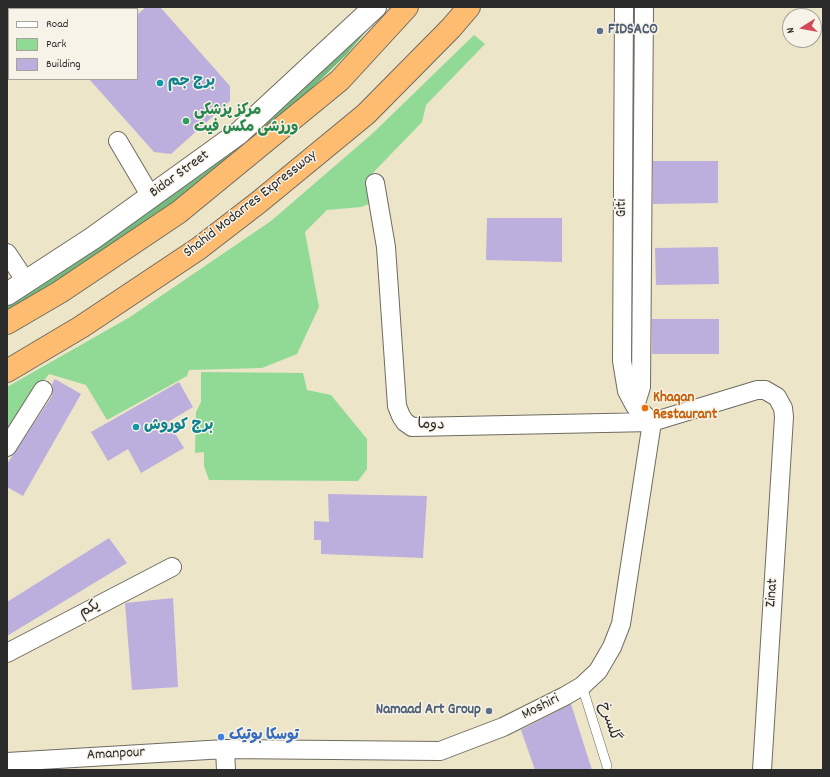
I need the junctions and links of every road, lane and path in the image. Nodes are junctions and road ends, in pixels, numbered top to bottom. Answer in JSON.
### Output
{"nodes":[{"id":1,"x":357,"y":7,"type":"edge"},
{"id":2,"x":375,"y":7,"type":"edge"},
{"id":3,"x":407,"y":7,"type":"edge"},
{"id":4,"x":469,"y":7,"type":"edge"},
{"id":5,"x":624,"y":7,"type":"edge"},
{"id":6,"x":644,"y":7,"type":"edge"},
{"id":7,"x":118,"y":141,"type":"dead end"},
{"id":8,"x":375,"y":183,"type":"dead end"},
{"id":9,"x":147,"y":190,"type":"junction"},
{"id":10,"x":7,"y":253,"type":"edge"},
{"id":11,"x":14,"y":278,"type":"edge"},
{"id":12,"x":7,"y":294,"type":"edge"},
{"id":13,"x":7,"y":323,"type":"edge"},
{"id":14,"x":7,"y":371,"type":"edge"},
{"id":15,"x":43,"y":390,"type":"dead end"},
{"id":16,"x":635,"y":406,"type":"junction"},
{"id":17,"x":784,"y":417,"type":"joint"},
{"id":18,"x":652,"y":422,"type":"junction"},
{"id":19,"x":7,"y":447,"type":"edge"},
{"id":20,"x":172,"y":567,"type":"dead end"},
{"id":21,"x":7,"y":653,"type":"edge"},
{"id":22,"x":582,"y":686,"type":"junction"},
{"id":23,"x":225,"y":748,"type":"junction"},
{"id":24,"x":7,"y":762,"type":"edge"},
{"id":25,"x":607,"y":766,"type":"dead end"},
{"id":26,"x":226,"y":770,"type":"edge"},
{"id":27,"x":762,"y":770,"type":"edge"}],
"edges":[{"from":1,"to":9,"type":"street","name":"Bidar Street"},
{"from":2,"to":12,"type":"street","name":"Bidar Street"},
{"from":3,"to":13,"type":"highway"},
{"from":4,"to":14,"type":"highway","name":"Shahid Modarres Expressway"},
{"from":5,"to":16,"type":"street","name":"Giti"},
{"from":6,"to":16,"type":"street","name":"Giti"},
{"from":7,"to":9,"type":"street"},
{"from":8,"to":18,"type":"street","name":"دوما"},
{"from":9,"to":11,"type":"street","name":"Bidar Street"},
{"from":10,"to":11,"type":"street"},
{"from":15,"to":19,"type":"street"},
{"from":16,"to":18,"type":"street","name":"Giti"},
{"from":17,"to":18,"type":"street","name":"دوما"},
{"from":17,"to":27,"type":"street","name":"Zinat"},
{"from":18,"to":22,"type":"street","name":"Moshiri"},
{"from":20,"to":21,"type":"street","name":"یکم"},
{"from":22,"to":23,"type":"street","name":"Moshiri"},
{"from":22,"to":25,"type":"lane","name":"گلسرخ"},
{"from":23,"to":24,"type":"street","name":"Amanpour"},
{"from":23,"to":26,"type":"street"}]}
